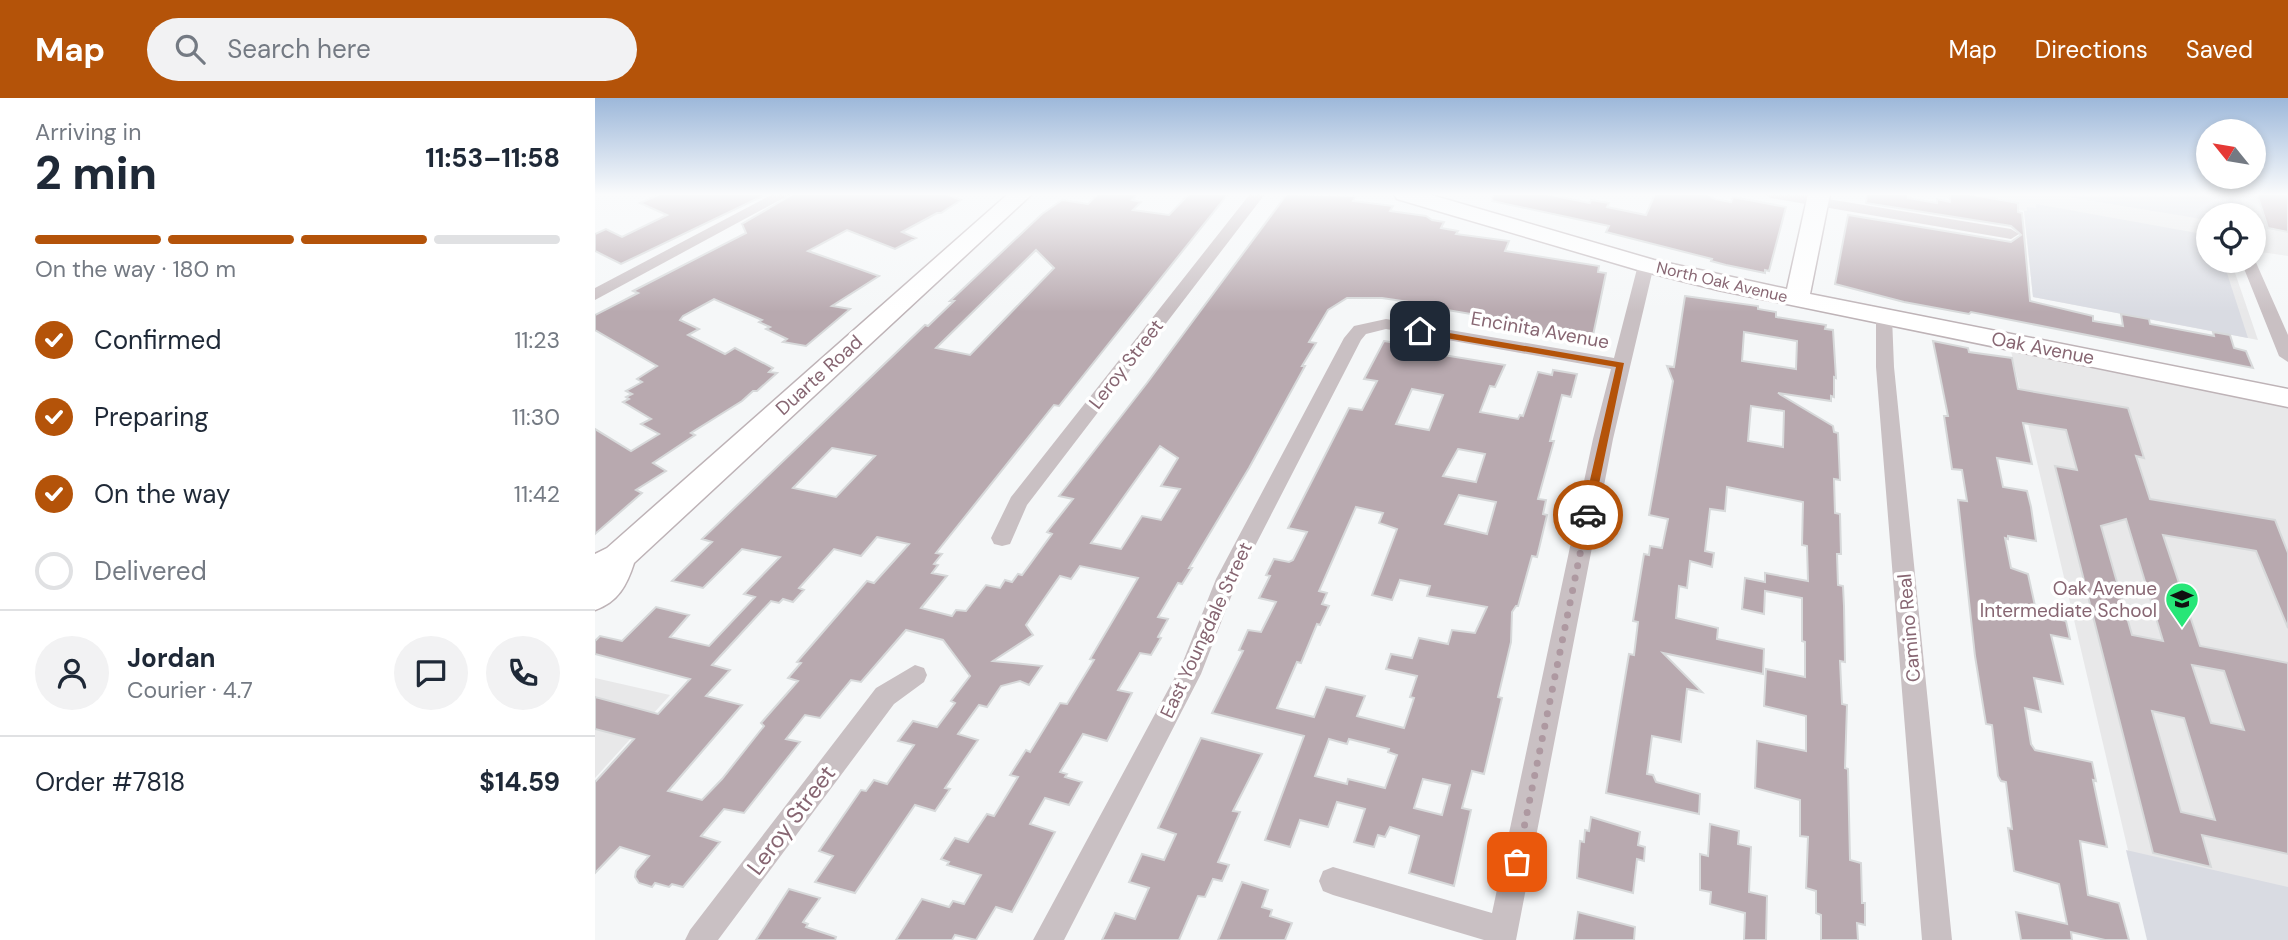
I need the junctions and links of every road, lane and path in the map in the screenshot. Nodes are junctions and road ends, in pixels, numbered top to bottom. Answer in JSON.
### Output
{"nodes":[{"id":1,"x":710,"y":233,"type":"edge"},
{"id":2,"x":977,"y":233,"type":"edge"},
{"id":3,"x":1227,"y":233,"type":"edge"},
{"id":4,"x":1539,"y":233,"type":"edge"},
{"id":5,"x":1811,"y":233,"type":"edge"},
{"id":6,"x":2007,"y":233,"type":"edge"},
{"id":7,"x":2011,"y":234,"type":"dead end"},
{"id":8,"x":1646,"y":265,"type":"junction"},
{"id":9,"x":2254,"y":273,"type":"edge"},
{"id":10,"x":595,"y":295,"type":"edge"},
{"id":11,"x":1797,"y":299,"type":"junction"},
{"id":12,"x":1884,"y":317,"type":"junction"},
{"id":13,"x":1370,"y":326,"type":"joint"},
{"id":14,"x":2288,"y":356,"type":"edge"},
{"id":15,"x":1621,"y":365,"type":"junction"},
{"id":16,"x":2288,"y":398,"type":"edge"},
{"id":17,"x":1002,"y":538,"type":"dead end"},
{"id":18,"x":607,"y":563,"type":"edge"},
{"id":19,"x":595,"y":596,"type":"edge"},
{"id":20,"x":915,"y":675,"type":"dead end"},
{"id":21,"x":1333,"y":881,"type":"dead end"},
{"id":22,"x":1502,"y":935,"type":"edge"},
{"id":23,"x":700,"y":940,"type":"edge"},
{"id":24,"x":1048,"y":940,"type":"edge"},
{"id":25,"x":1937,"y":940,"type":"edge"}],
"edges":[{"from":1,"to":10,"type":"street"},
{"from":2,"to":18,"type":"street","name":"Duarte Road"},
{"from":3,"to":17,"type":"street","name":"Leroy Street"},
{"from":4,"to":8,"type":"street","name":"North Oak Avenue"},
{"from":5,"to":11,"type":"street"},
{"from":6,"to":7,"type":"street"},
{"from":8,"to":11,"type":"street","name":"North Oak Avenue"},
{"from":8,"to":15,"type":"street"},
{"from":9,"to":14,"type":"street"},
{"from":11,"to":12,"type":"street","name":"Oak Avenue"},
{"from":12,"to":16,"type":"street","name":"Oak Avenue"},
{"from":12,"to":25,"type":"street","name":"Camino Real"},
{"from":13,"to":15,"type":"street","name":"Encinita Avenue"},
{"from":13,"to":24,"type":"street","name":"East Youngdale Street"},
{"from":15,"to":22,"type":"street"},
{"from":18,"to":19,"type":"street","name":"Duarte Road"},
{"from":20,"to":23,"type":"street","name":"Leroy Street"},
{"from":21,"to":22,"type":"street"}]}
